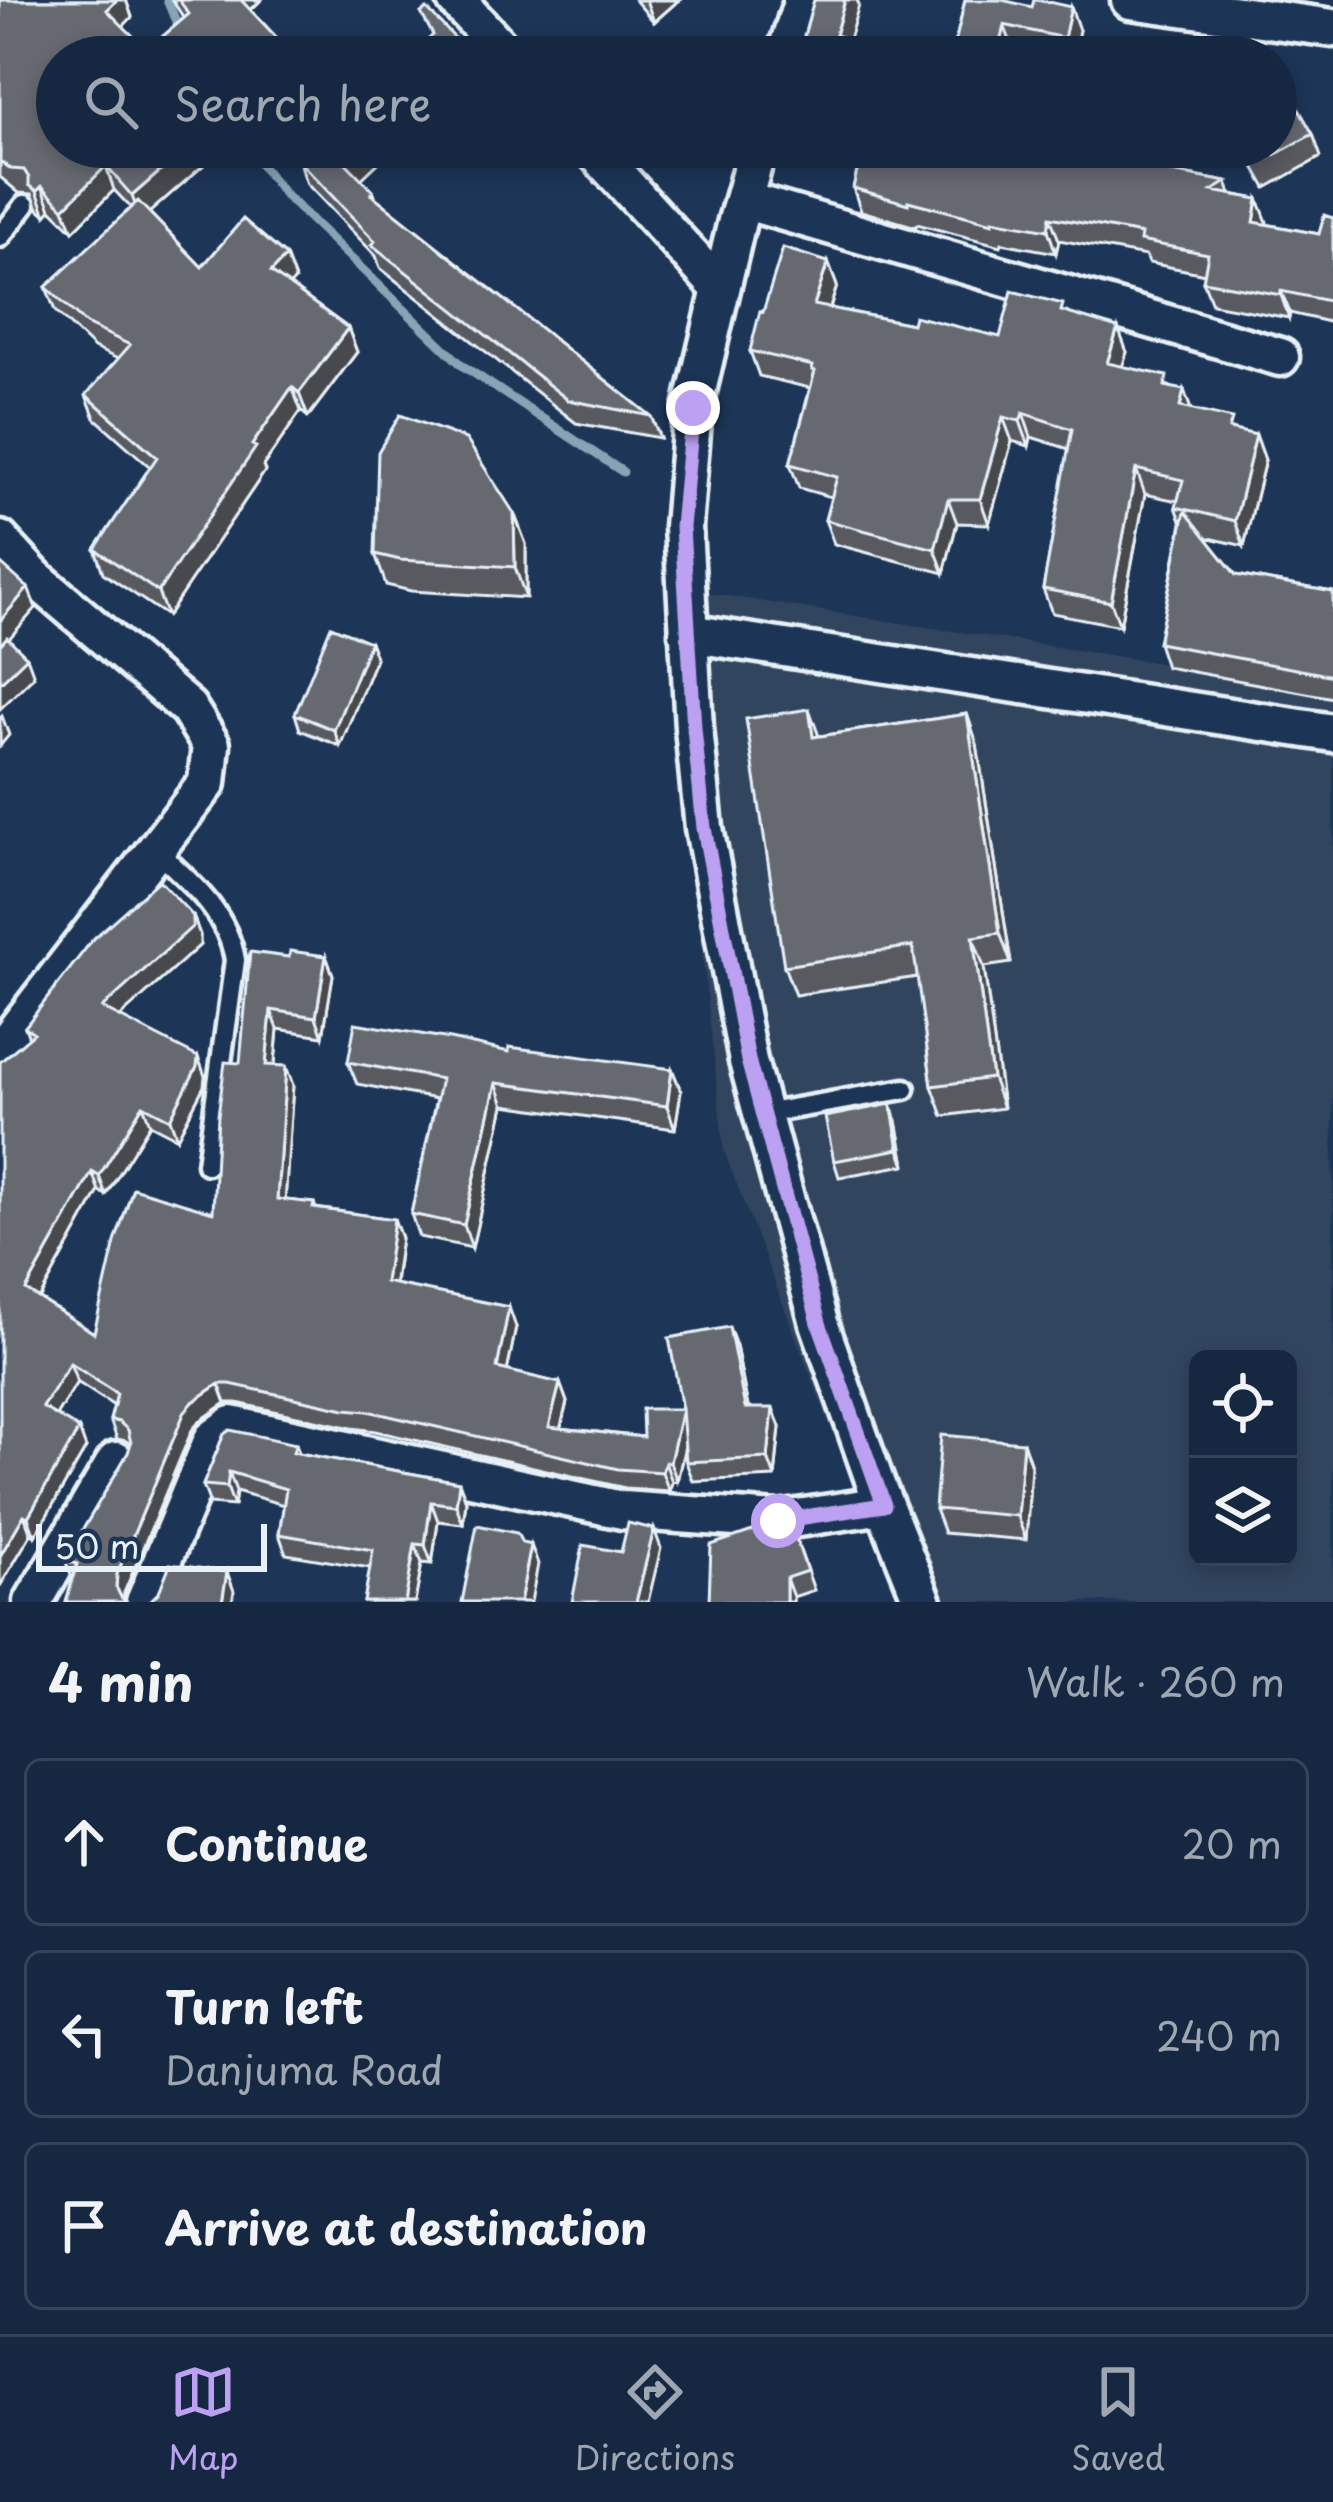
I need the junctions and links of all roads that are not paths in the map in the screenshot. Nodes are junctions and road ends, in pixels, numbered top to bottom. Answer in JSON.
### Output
{"nodes":[{"id":1,"x":456,"y":0,"type":"edge"},
{"id":2,"x":802,"y":0,"type":"edge"},
{"id":3,"x":1130,"y":0,"type":"edge"},
{"id":4,"x":1333,"y":28,"type":"edge"},
{"id":5,"x":489,"y":36,"type":"edge"},
{"id":6,"x":791,"y":36,"type":"edge"},
{"id":7,"x":610,"y":168,"type":"edge"},
{"id":8,"x":752,"y":168,"type":"edge"},
{"id":9,"x":743,"y":200,"type":"junction"},
{"id":10,"x":25,"y":205,"type":"edge"},
{"id":11,"x":0,"y":237,"type":"edge"},
{"id":12,"x":721,"y":289,"type":"junction"},
{"id":13,"x":1280,"y":356,"type":"dead end"},
{"id":14,"x":0,"y":541,"type":"edge"},
{"id":15,"x":688,"y":633,"type":"junction"},
{"id":16,"x":1333,"y":733,"type":"edge"},
{"id":17,"x":156,"y":850,"type":"junction"},
{"id":18,"x":0,"y":1051,"type":"edge"},
{"id":19,"x":905,"y":1089,"type":"dead end"},
{"id":20,"x":762,"y":1114,"type":"junction"},
{"id":21,"x":206,"y":1164,"type":"dead end"},
{"id":22,"x":116,"y":1461,"type":"dead end"},
{"id":23,"x":884,"y":1505,"type":"junction"},
{"id":24,"x":34,"y":1602,"type":"edge"},
{"id":25,"x":145,"y":1602,"type":"edge"},
{"id":26,"x":923,"y":1602,"type":"edge"}],
"edges":[{"from":1,"to":5,"type":"street"},
{"from":2,"to":6,"type":"street"},
{"from":3,"to":4,"type":"street"},
{"from":7,"to":12,"type":"street"},
{"from":8,"to":9,"type":"street"},
{"from":9,"to":12,"type":"street"},
{"from":9,"to":13,"type":"street"},
{"from":10,"to":11,"type":"lane"},
{"from":12,"to":15,"type":"street"},
{"from":14,"to":17,"type":"street"},
{"from":15,"to":16,"type":"street"},
{"from":15,"to":20,"type":"street"},
{"from":17,"to":18,"type":"street"},
{"from":17,"to":21,"type":"lane"},
{"from":19,"to":20,"type":"lane"},
{"from":20,"to":23,"type":"street"},
{"from":22,"to":24,"type":"street"},
{"from":23,"to":25,"type":"street"},
{"from":23,"to":26,"type":"street"}]}
